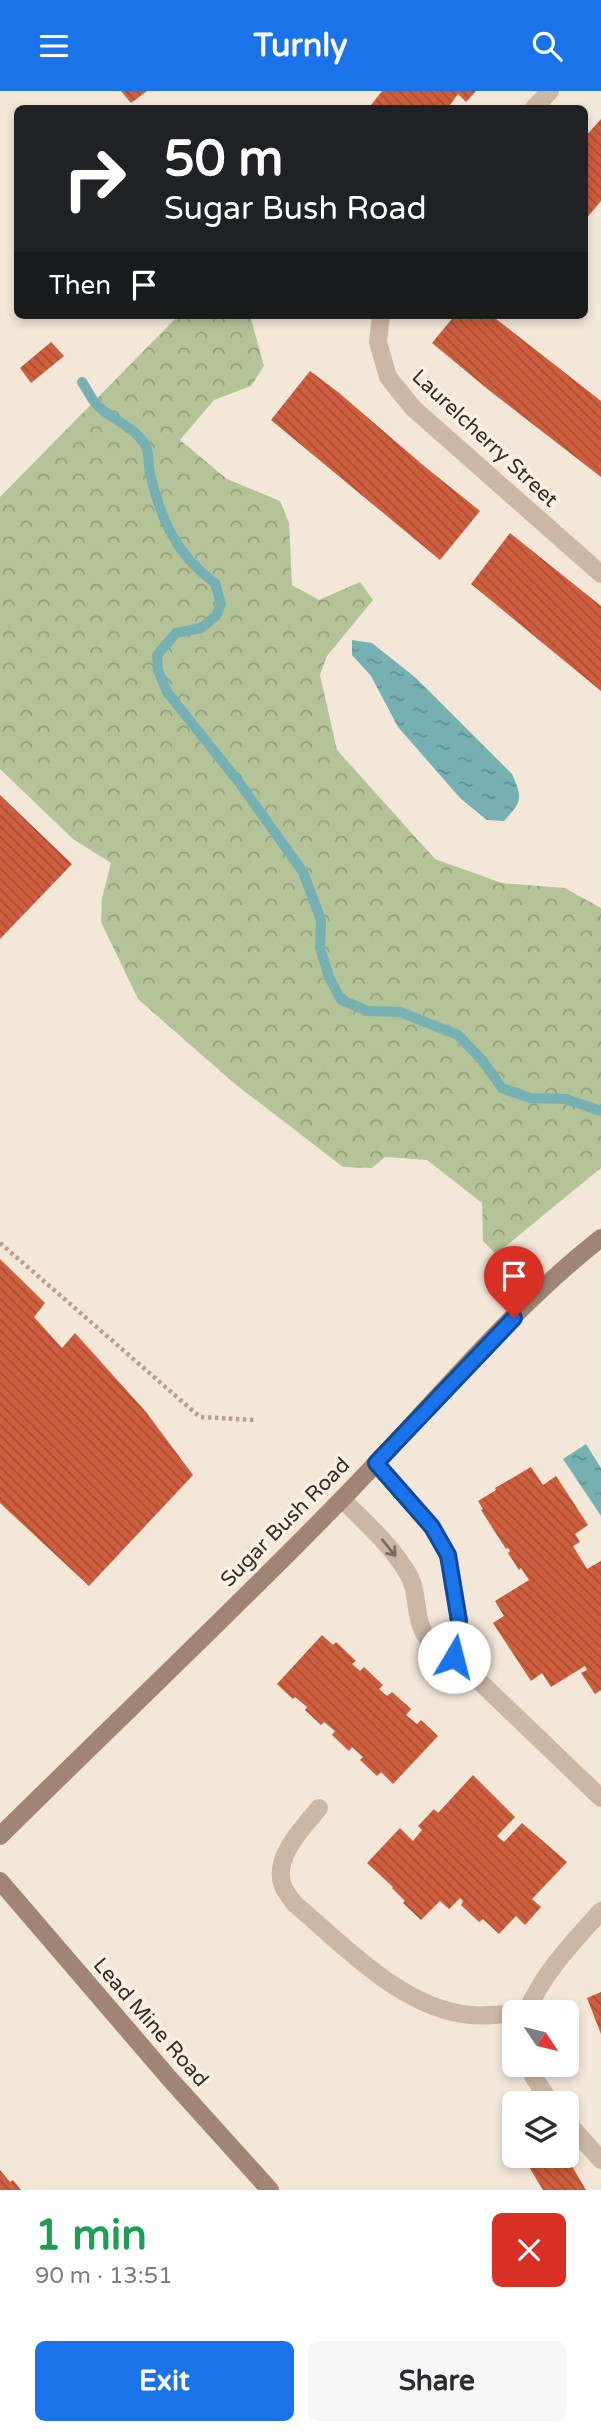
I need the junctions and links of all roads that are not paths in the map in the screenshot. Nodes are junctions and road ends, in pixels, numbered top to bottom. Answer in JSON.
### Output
{"nodes":[{"id":1,"x":550,"y":91,"type":"edge"},
{"id":2,"x":537,"y":105,"type":"edge"},
{"id":3,"x":381,"y":319,"type":"edge"},
{"id":4,"x":601,"y":574,"type":"edge"},
{"id":5,"x":601,"y":1238,"type":"edge"},
{"id":6,"x":376,"y":1463,"type":"junction"},
{"id":7,"x":342,"y":1499,"type":"junction"},
{"id":8,"x":454,"y":1657,"type":"junction"},
{"id":9,"x":601,"y":1798,"type":"edge"},
{"id":10,"x":319,"y":1808,"type":"dead end"},
{"id":11,"x":0,"y":1836,"type":"edge"},
{"id":12,"x":0,"y":1881,"type":"edge"},
{"id":13,"x":601,"y":1911,"type":"edge"},
{"id":14,"x":532,"y":2000,"type":"edge"},
{"id":15,"x":502,"y":2014,"type":"edge"},
{"id":16,"x":579,"y":2135,"type":"edge"},
{"id":17,"x":601,"y":2160,"type":"edge"},
{"id":18,"x":270,"y":2190,"type":"edge"}],
"edges":[{"from":1,"to":2,"type":"street"},
{"from":3,"to":4,"type":"street","name":"Laurelcherry Street"},
{"from":5,"to":6,"type":"street","name":"Sugar Bush Road"},
{"from":6,"to":7,"type":"street","name":"Sugar Bush Road"},
{"from":6,"to":8,"type":"street"},
{"from":7,"to":8,"type":"street","one_way":true},
{"from":7,"to":11,"type":"street","name":"Sugar Bush Road"},
{"from":8,"to":9,"type":"street"},
{"from":10,"to":15,"type":"street"},
{"from":12,"to":18,"type":"street","name":"Lead Mine Road"},
{"from":13,"to":14,"type":"street"},
{"from":16,"to":17,"type":"street"}]}
